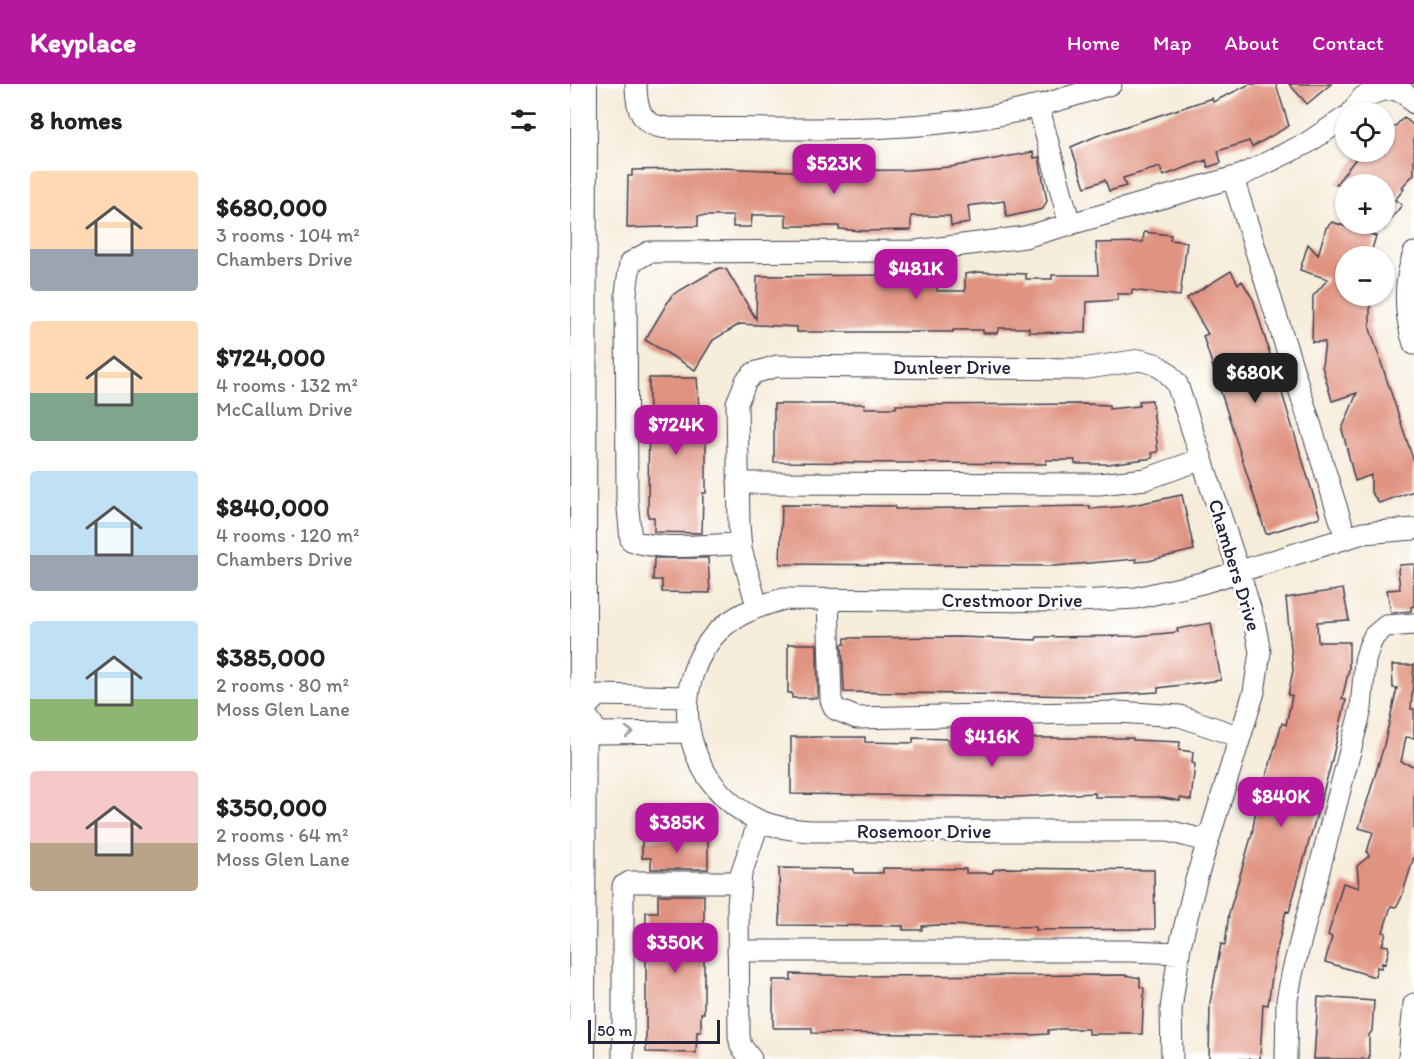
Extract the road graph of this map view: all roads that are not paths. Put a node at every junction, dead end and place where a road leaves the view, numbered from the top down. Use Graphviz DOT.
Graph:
graph roads {
  1 [pos="584,84"];
  2 [pos="636,84"];
  3 [pos="1112,84"];
  4 [pos="1359,102"];
  5 [pos="1414,103"];
  6 [pos="1038,105"];
  7 [pos="1335,124"];
  8 [pos="1233,178"];
  9 [pos="1070,225"];
  10 [pos="1414,254"];
  11 [pos="1414,344"];
  12 [pos="1155,364"];
  13 [pos="1202,459"];
  14 [pos="738,483"];
  15 [pos="1414,529"];
  16 [pos="1346,538"];
  17 [pos="741,544"];
  18 [pos="1239,572"];
  19 [pos="828,599"];
  20 [pos="757,606"];
  21 [pos="1414,624"];
  22 [pos="687,697"];
  23 [pos="577,710"];
  24 [pos="688,732"];
  25 [pos="1240,737"];
  26 [pos="759,821"];
  27 [pos="1208,841"];
  28 [pos="740,882"];
  29 [pos="738,951"];
  30 [pos="1179,953"];
  31 [pos="1414,1004"];
  32 [pos="1412,1029"];
  33 [pos="749,1057"];
  34 [pos="582,1059"];
  35 [pos="623,1059"];
  36 [pos="1172,1059"];
  37 [pos="1286,1059"];
  38 [pos="1409,1059"];
  1 -- 23 [label="main road"];
  2 -- 6 [label="street"];
  3 -- 6 [label="street"];
  4 -- 5 [label="street"];
  6 -- 9 [label="street"];
  7 -- 8 [label="street"];
  8 -- 9 [label="street"];
  8 -- 16 [label="street"];
  9 -- 17 [label="street"];
  10 -- 11 [label="street"];
  12 -- 13 [label="street, Chambers Drive"];
  12 -- 14 [label="street, Dunleer Drive"];
  13 -- 14 [label="street"];
  13 -- 18 [label="street, Chambers Drive"];
  14 -- 17 [label="street"];
  15 -- 16 [label="street, Crestmoor Drive"];
  16 -- 18 [label="street, Crestmoor Drive"];
  17 -- 20 [label="street"];
  18 -- 19 [label="street, Crestmoor Drive"];
  18 -- 25 [label="street, Chambers Drive"];
  19 -- 20 [label="street, Crestmoor Drive"];
  19 -- 25 [label="street"];
  20 -- 22 [label="street, Crestmoor Drive"];
  21 -- 37 [label="street"];
  22 -- 23 [label="street"];
  22 -- 24 [label="street, Crestmoor Drive"];
  23 -- 24 [label="street, one-way"];
  23 -- 34 [label="main road"];
  24 -- 26 [label="street, Rosemoor Drive"];
  25 -- 27 [label="street, Chambers Drive"];
  26 -- 27 [label="street, Rosemoor Drive"];
  26 -- 28 [label="street"];
  27 -- 30 [label="street, Chambers Drive"];
  28 -- 29 [label="street"];
  28 -- 35 [label="street"];
  29 -- 30 [label="street"];
  29 -- 33 [label="street"];
  30 -- 36 [label="street, Chambers Drive"];
  31 -- 32 [label="street"];
  32 -- 38 [label="street"];
}
